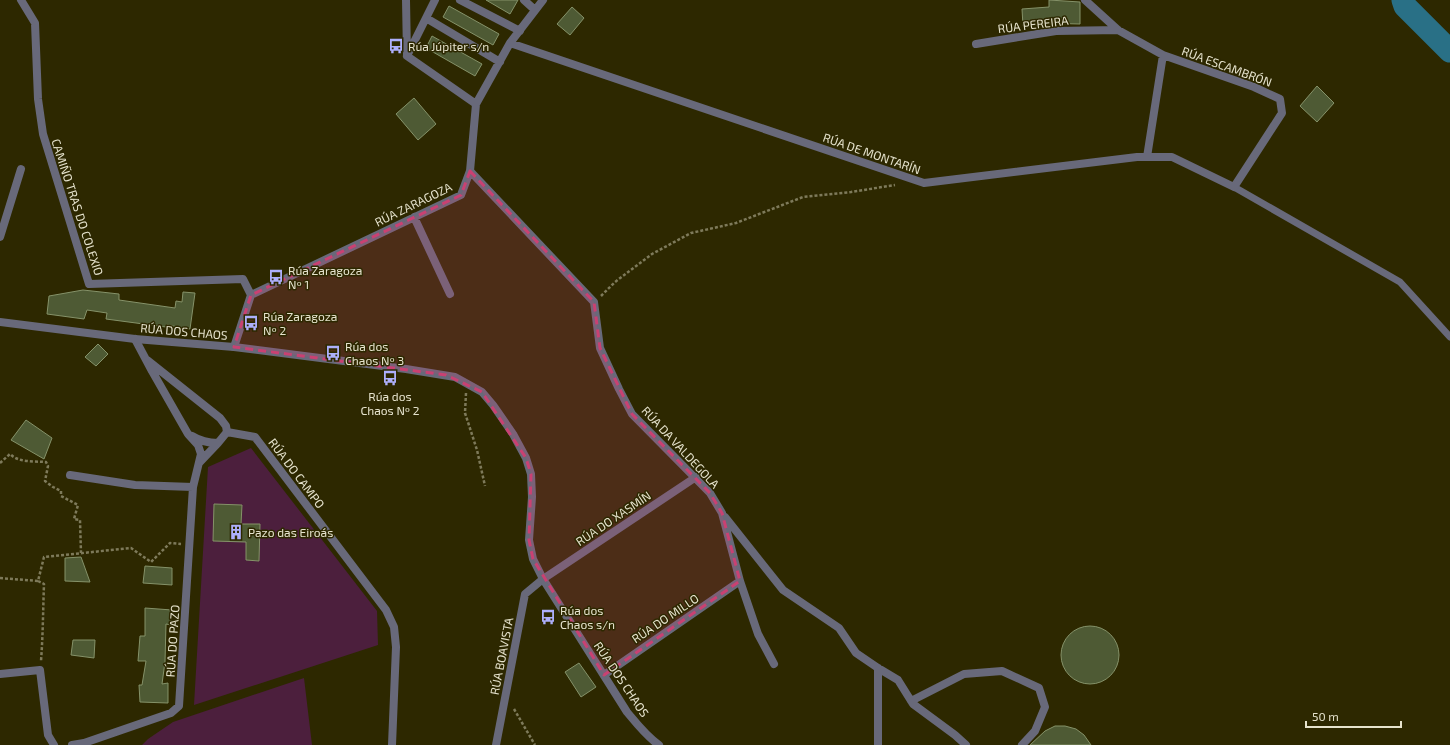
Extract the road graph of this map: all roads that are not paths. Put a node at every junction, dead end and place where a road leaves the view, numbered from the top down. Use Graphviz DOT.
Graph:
graph roads {
  1 [pos="21,0"];
  2 [pos="406,0"];
  3 [pos="435,0"];
  4 [pos="460,0"];
  5 [pos="524,0"];
  6 [pos="543,0"];
  7 [pos="1085,0"];
  8 [pos="535,10"];
  9 [pos="426,18"];
  10 [pos="1118,30"];
  11 [pos="520,31"];
  12 [pos="510,43"];
  13 [pos="976,44"];
  14 [pos="1163,55"];
  15 [pos="407,56"];
  16 [pos="500,62"];
  17 [pos="476,104"];
  18 [pos="1147,157"];
  19 [pos="21,169"];
  20 [pos="470,172"];
  21 [pos="1234,187"];
  22 [pos="414,217"];
  23 [pos="0,237"];
  24 [pos="450,294"];
  25 [pos="251,295"];
  26 [pos="0,322"];
  27 [pos="1450,337"];
  28 [pos="135,339"];
  29 [pos="234,347"];
  30 [pos="145,358"];
  31 [pos="227,432"];
  32 [pos="188,434"];
  33 [pos="218,443"];
  34 [pos="198,464"];
  35 [pos="70,475"];
  36 [pos="696,477"];
  37 [pos="193,488"];
  38 [pos="722,513"];
  39 [pos="543,579"];
  40 [pos="740,581"];
  41 [pos="774,664"];
  42 [pos="878,668"];
  43 [pos="0,674"];
  44 [pos="604,675"];
  45 [pos="911,701"];
  46 [pos="54,745"];
  47 [pos="72,745"];
  48 [pos="392,745"];
  49 [pos="496,745"];
  50 [pos="659,745"];
  51 [pos="878,745"];
  52 [pos="966,745"];
  53 [pos="1022,745"];
  1 -- 25 [label="street, CAMIÑO TRAS DO COLEXIO"];
  2 -- 15 [label="street"];
  3 -- 9 [label="street"];
  4 -- 11 [label="street"];
  5 -- 8 [label="street"];
  6 -- 8 [label="street, RÚA ZARAGOZA"];
  7 -- 10 [label="street, RÚA ESCAMBRÓN"];
  8 -- 11 [label="street, RÚA ZARAGOZA"];
  9 -- 15 [label="street"];
  9 -- 16 [label="street"];
  10 -- 13 [label="street, RÚA PEREIRA"];
  10 -- 14 [label="street, RÚA ESCAMBRÓN"];
  11 -- 12 [label="street, RÚA ZARAGOZA"];
  12 -- 16 [label="street, RÚA ZARAGOZA"];
  12 -- 18 [label="street, RÚA DE MONTARÍN"];
  14 -- 18 [label="street"];
  14 -- 21 [label="street, RÚA ESCAMBRÓN"];
  15 -- 17 [label="street"];
  16 -- 17 [label="street, RÚA ZARAGOZA"];
  17 -- 20 [label="street, RÚA ZARAGOZA"];
  18 -- 21 [label="street, RÚA DE MONTARÍN"];
  19 -- 23 [label="street"];
  20 -- 22 [label="street, RÚA ZARAGOZA"];
  20 -- 36 [label="street, RÚA DA VALDEGOLA"];
  21 -- 27 [label="lane"];
  22 -- 24 [label="street"];
  22 -- 25 [label="street, RÚA ZARAGOZA"];
  25 -- 29 [label="street"];
  26 -- 28 [label="street, RÚA DOS CHAOS"];
  28 -- 29 [label="street, RÚA DOS CHAOS"];
  28 -- 30 [label="street, RÚA DO PAZO"];
  29 -- 39 [label="street, RÚA DOS CHAOS"];
  30 -- 31 [label="street, RÚA DO PAZO"];
  30 -- 32 [label="street, RÚA DO PAZO"];
  31 -- 33 [label="street"];
  31 -- 48 [label="street, RÚA DO CAMPO"];
  32 -- 33 [label="street"];
  32 -- 34 [label="street, RÚA DO PAZO"];
  33 -- 34 [label="street"];
  34 -- 37 [label="street, RÚA DO PAZO"];
  35 -- 37 [label="street"];
  36 -- 38 [label="street, RÚA DA VALDEGOLA"];
  36 -- 39 [label="street, RÚA DO XASMÍN"];
  37 -- 47 [label="street, RÚA DO PAZO"];
  38 -- 40 [label="street, RÚA DA VALDEGOLA"];
  38 -- 42 [label="street"];
  39 -- 44 [label="street, RÚA DOS CHAOS"];
  39 -- 49 [label="street, RÚA BOAVISTA"];
  40 -- 41 [label="street, RÚA DA VALDEGOLA"];
  40 -- 44 [label="street, RÚA DO MILLO"];
  42 -- 45 [label="street"];
  42 -- 51 [label="street"];
  43 -- 46 [label="street"];
  44 -- 50 [label="street, RÚA DOS CHAOS"];
  45 -- 52 [label="street"];
  45 -- 53 [label="street"];
}
